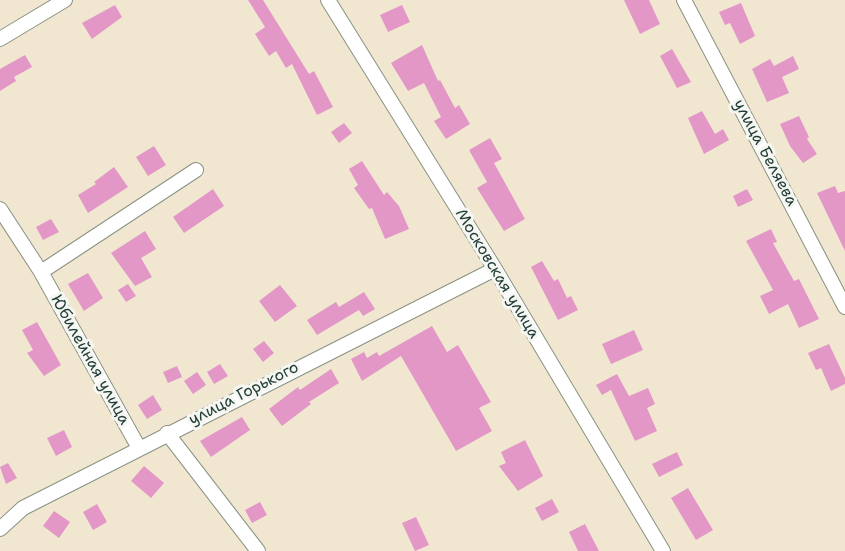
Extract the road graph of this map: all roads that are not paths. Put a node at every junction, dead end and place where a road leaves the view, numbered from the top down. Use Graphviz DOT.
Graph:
graph roads {
  1 [pos="65,0"];
  2 [pos="328,0"];
  3 [pos="684,0"];
  4 [pos="0,39"];
  5 [pos="196,170"];
  6 [pos="0,208"];
  7 [pos="495,269"];
  8 [pos="41,272"];
  9 [pos="845,307"];
  10 [pos="167,433"];
  11 [pos="139,448"];
  12 [pos="0,529"];
  13 [pos="258,551"];
  14 [pos="663,551"];
  1 -- 4 [label="street"];
  2 -- 7 [label="street, Московская улица"];
  3 -- 9 [label="street, улица Беляева"];
  5 -- 8 [label="street"];
  6 -- 8 [label="street, Юбилейная улица"];
  7 -- 10 [label="street, улица Горького"];
  7 -- 14 [label="street, Московская улица"];
  8 -- 11 [label="street, Юбилейная улица"];
  10 -- 11 [label="street, улица Горького"];
  10 -- 13 [label="street"];
  11 -- 12 [label="street, улица Горького"];
}
